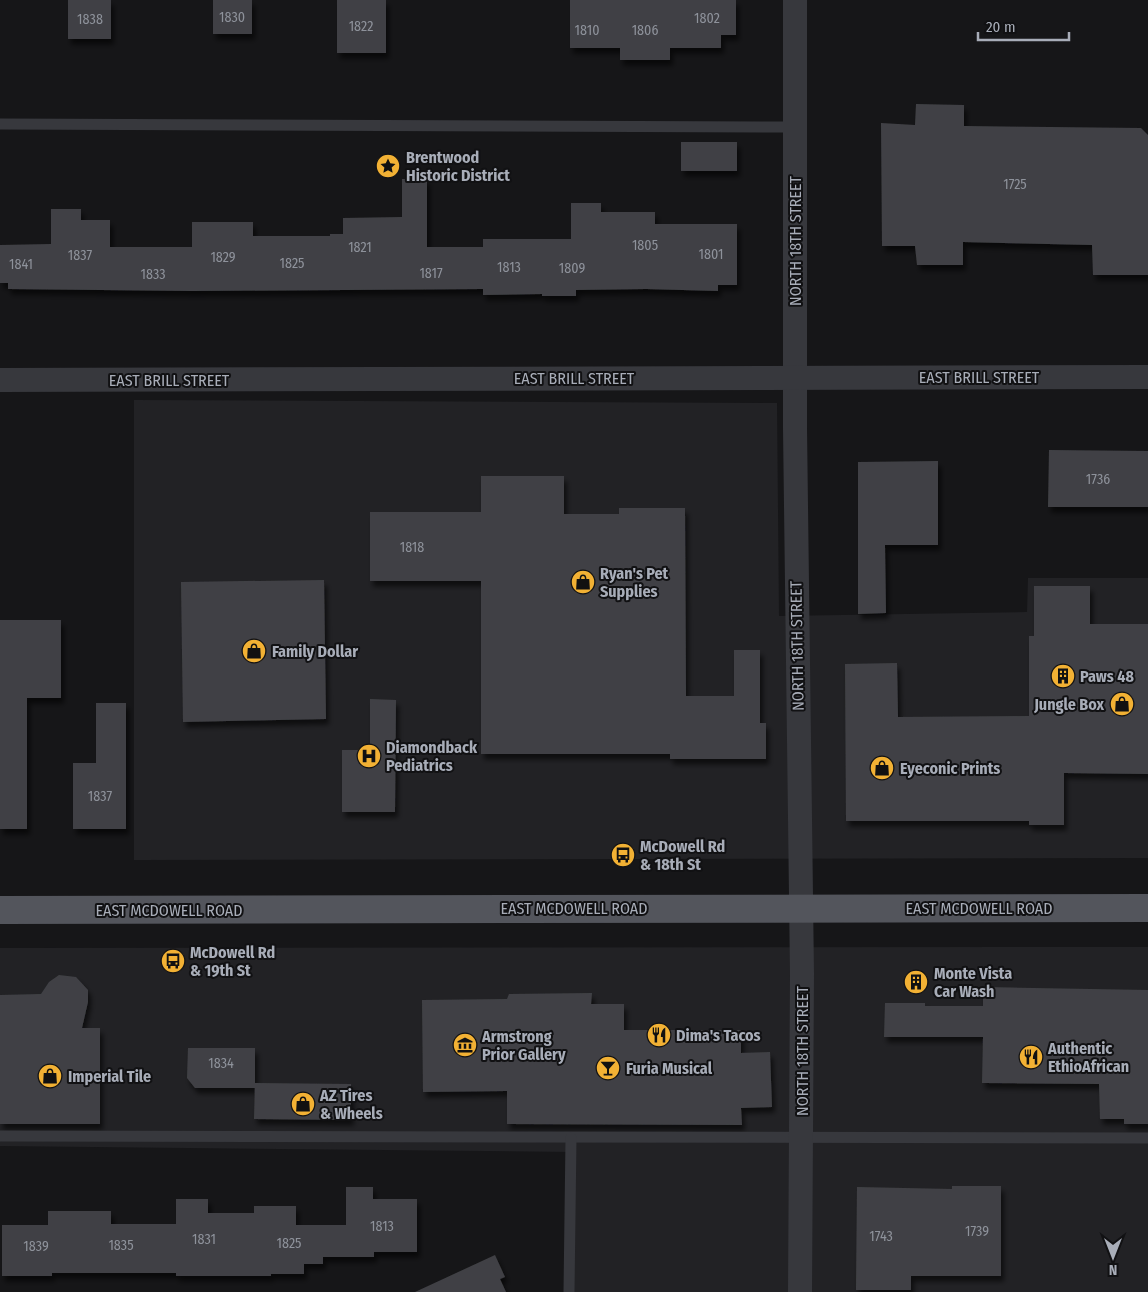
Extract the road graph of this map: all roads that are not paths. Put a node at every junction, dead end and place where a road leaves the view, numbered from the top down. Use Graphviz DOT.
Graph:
graph roads {
  1 [pos="795,0"];
  2 [pos="0,124"];
  3 [pos="795,127"];
  4 [pos="795,377"];
  5 [pos="1148,377"];
  6 [pos="0,380"];
  7 [pos="800,908"];
  8 [pos="1148,908"];
  9 [pos="0,910"];
  10 [pos="0,1136"];
  11 [pos="801,1136"];
  12 [pos="571,1138"];
  13 [pos="1148,1138"];
  14 [pos="569,1292"];
  15 [pos="800,1292"];
  1 -- 3 [label="street, NORTH 18TH STREET"];
  2 -- 3 [label="lane"];
  3 -- 4 [label="street, NORTH 18TH STREET"];
  4 -- 5 [label="street, EAST BRILL STREET"];
  4 -- 6 [label="street, EAST BRILL STREET"];
  4 -- 7 [label="street, NORTH 18TH STREET"];
  7 -- 8 [label="main road, EAST MCDOWELL ROAD"];
  7 -- 9 [label="main road, EAST MCDOWELL ROAD"];
  7 -- 11 [label="street, NORTH 18TH STREET"];
  10 -- 12 [label="lane"];
  11 -- 12 [label="lane"];
  11 -- 13 [label="lane"];
  11 -- 15 [label="street, NORTH 18TH STREET"];
  12 -- 14 [label="lane"];
}
